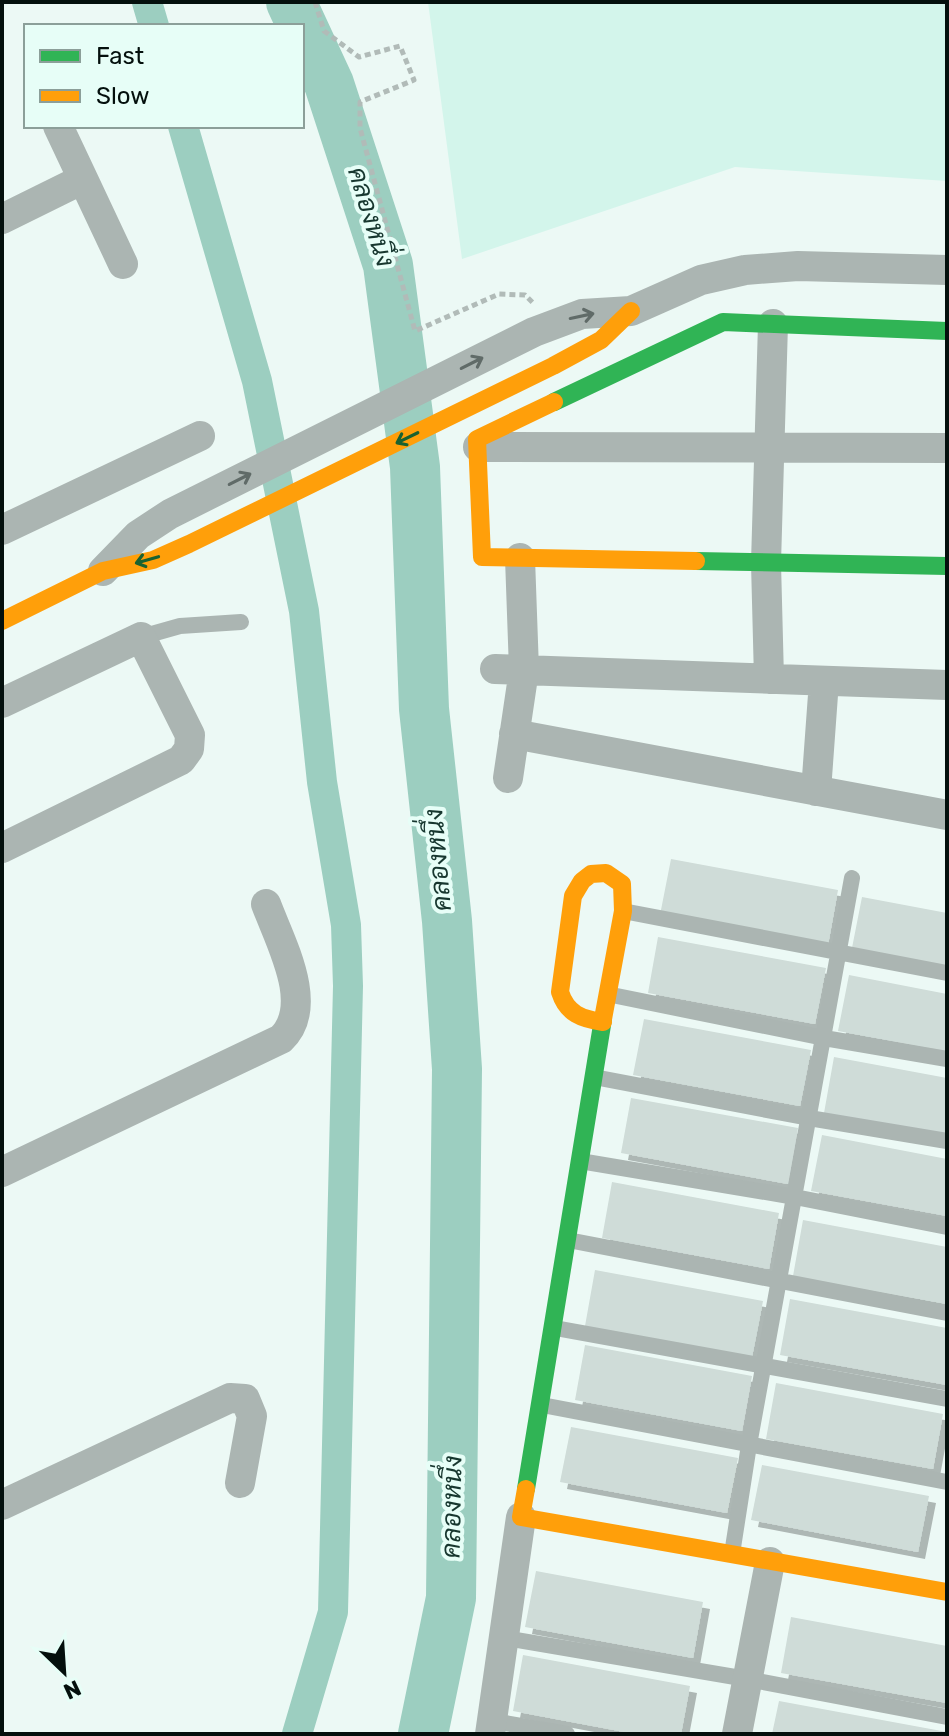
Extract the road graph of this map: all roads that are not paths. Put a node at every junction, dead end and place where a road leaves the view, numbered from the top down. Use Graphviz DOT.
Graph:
graph roads {
  1 [pos="59,128"];
  2 [pos="83,179"];
  3 [pos="2,219"];
  4 [pos="123,264"];
  5 [pos="947,270"];
  6 [pos="631,311"];
  7 [pos="773,324"];
  8 [pos="947,331"];
  9 [pos="200,436"];
  10 [pos="770,446"];
  11 [pos="478,447"];
  12 [pos="947,448"];
  13 [pos="2,530"];
  14 [pos="520,558"];
  15 [pos="766,563"];
  16 [pos="947,566"];
  17 [pos="103,571"];
  18 [pos="2,621"];
  19 [pos="241,622"];
  20 [pos="141,637"];
  21 [pos="509,669"];
  22 [pos="769,679"];
  23 [pos="824,681"];
  24 [pos="947,685"];
  25 [pos="2,703"];
  26 [pos="514,734"];
  27 [pos="508,778"];
  28 [pos="816,791"];
  29 [pos="866,800"];
  30 [pos="947,801"];
  31 [pos="947,815"];
  32 [pos="2,848"];
  33 [pos="852,878"];
  34 [pos="266,904"];
  35 [pos="623,911"];
  36 [pos="840,954"];
  37 [pos="947,973"];
  38 [pos="607,994"];
  39 [pos="603,1022"];
  40 [pos="824,1038"];
  41 [pos="947,1059"];
  42 [pos="594,1077"];
  43 [pos="809,1118"];
  44 [pos="947,1141"];
  45 [pos="580,1161"];
  46 [pos="2,1172"];
  47 [pos="795,1197"];
  48 [pos="947,1227"];
  49 [pos="567,1240"];
  50 [pos="779,1282"];
  51 [pos="947,1313"];
  52 [pos="553,1327"];
  53 [pos="764,1364"];
  54 [pos="947,1399"];
  55 [pos="542,1405"];
  56 [pos="749,1445"];
  57 [pos="947,1482"];
  58 [pos="240,1483"];
  59 [pos="2,1505"];
  60 [pos="521,1517"];
  61 [pos="732,1554"];
  62 [pos="770,1562"];
  63 [pos="947,1592"];
  64 [pos="505,1638"];
  65 [pos="747,1679"];
  66 [pos="947,1717"];
  67 [pos="491,1728"];
  68 [pos="567,1734"];
  69 [pos="737,1734"];
  1 -- 2 [label="street"];
  2 -- 3 [label="street"];
  2 -- 4 [label="street"];
  5 -- 6 [label="street"];
  6 -- 17 [label="street, one-way"];
  17 -- 6 [label="street, one-way"];
  7 -- 8 [label="street"];
  7 -- 10 [label="street"];
  7 -- 11 [label="street"];
  9 -- 13 [label="street"];
  10 -- 11 [label="street"];
  10 -- 12 [label="street"];
  10 -- 15 [label="street"];
  11 -- 14 [label="street"];
  14 -- 15 [label="street"];
  14 -- 21 [label="street"];
  15 -- 16 [label="street"];
  15 -- 22 [label="street"];
  17 -- 18 [label="street"];
  19 -- 20 [label="lane"];
  20 -- 25 [label="street"];
  20 -- 32 [label="street"];
  21 -- 22 [label="street"];
  21 -- 26 [label="street"];
  22 -- 23 [label="street"];
  23 -- 24 [label="street"];
  23 -- 28 [label="street"];
  26 -- 27 [label="street"];
  26 -- 28 [label="street"];
  28 -- 29 [label="street"];
  29 -- 30 [label="street"];
  29 -- 31 [label="street"];
  33 -- 36 [label="lane"];
  34 -- 46 [label="street"];
  35 -- 36 [label="lane"];
  35 -- 38 [label="street"];
  35 -- 39 [label="street"];
  36 -- 37 [label="lane"];
  36 -- 40 [label="lane"];
  38 -- 39 [label="street"];
  38 -- 40 [label="lane"];
  39 -- 42 [label="street"];
  40 -- 41 [label="lane"];
  40 -- 43 [label="lane"];
  42 -- 43 [label="lane"];
  42 -- 45 [label="street"];
  43 -- 44 [label="lane"];
  43 -- 47 [label="lane"];
  45 -- 47 [label="lane"];
  45 -- 49 [label="street"];
  47 -- 48 [label="lane"];
  47 -- 50 [label="lane"];
  49 -- 50 [label="lane"];
  49 -- 52 [label="street"];
  50 -- 51 [label="lane"];
  50 -- 53 [label="lane"];
  52 -- 53 [label="lane"];
  52 -- 55 [label="street"];
  53 -- 54 [label="lane"];
  53 -- 56 [label="lane"];
  55 -- 56 [label="lane"];
  55 -- 60 [label="street"];
  56 -- 57 [label="lane"];
  56 -- 61 [label="lane"];
  58 -- 59 [label="street"];
  60 -- 61 [label="street"];
  60 -- 64 [label="street"];
  61 -- 62 [label="street"];
  62 -- 63 [label="street"];
  62 -- 65 [label="street"];
  64 -- 65 [label="lane"];
  64 -- 67 [label="street"];
  65 -- 66 [label="lane"];
  65 -- 69 [label="street"];
  67 -- 68 [label="lane"];
}
